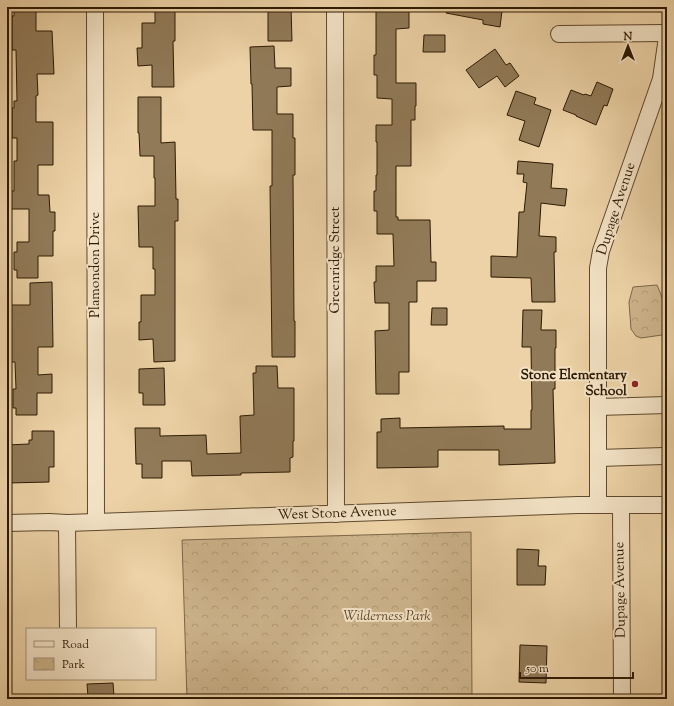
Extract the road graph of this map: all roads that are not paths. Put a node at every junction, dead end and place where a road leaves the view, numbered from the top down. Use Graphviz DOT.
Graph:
graph roads {
  1 [pos="95,7"];
  2 [pos="335,7"];
  3 [pos="667,33"];
  4 [pos="559,34"];
  5 [pos="667,37"];
  6 [pos="667,405"];
  7 [pos="598,408"];
  8 [pos="664,456"];
  9 [pos="598,458"];
  10 [pos="598,505"];
  11 [pos="621,505"];
  12 [pos="667,505"];
  13 [pos="336,514"];
  14 [pos="96,522"];
  15 [pos="7,523"];
  16 [pos="67,523"];
  17 [pos="68,628"];
  18 [pos="622,699"];
  1 -- 14 [label="street, Plamondon Drive"];
  2 -- 13 [label="street, Greenridge Street"];
  3 -- 4 [label="street"];
  5 -- 7 [label="street, Dupage Avenue"];
  6 -- 7 [label="street"];
  7 -- 9 [label="street, Dupage Avenue"];
  8 -- 9 [label="street"];
  9 -- 10 [label="street, Dupage Avenue"];
  10 -- 11 [label="street, West Stone Avenue"];
  10 -- 13 [label="street, West Stone Avenue"];
  11 -- 12 [label="street, West Stone Avenue"];
  11 -- 18 [label="street, Dupage Avenue"];
  13 -- 14 [label="street, West Stone Avenue"];
  14 -- 16 [label="street, West Stone Avenue"];
  15 -- 16 [label="street, West Stone Avenue"];
  16 -- 17 [label="street"];
}
